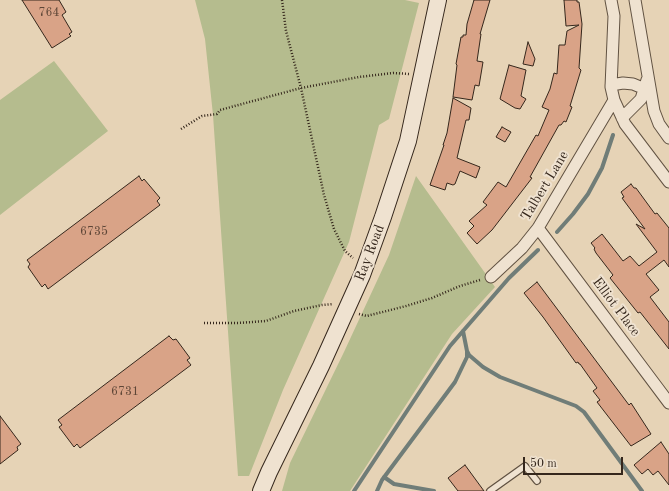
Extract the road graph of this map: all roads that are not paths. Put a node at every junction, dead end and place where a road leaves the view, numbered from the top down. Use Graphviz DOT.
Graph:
graph roads {
  1 [pos="438,0"];
  2 [pos="611,0"];
  3 [pos="635,0"];
  4 [pos="648,73"];
  5 [pos="611,86"];
  6 [pos="645,89"];
  7 [pos="614,100"];
  8 [pos="652,100"];
  9 [pos="622,118"];
  10 [pos="669,138"];
  11 [pos="669,182"];
  12 [pos="538,228"];
  13 [pos="491,277"];
  14 [pos="669,403"];
  15 [pos="537,481"];
  16 [pos="262,491"];
  17 [pos="490,491"];
  1 -- 16 [label="street, Ray Road"];
  2 -- 5 [label="street"];
  3 -- 4 [label="street"];
  4 -- 6 [label="street"];
  4 -- 8 [label="street"];
  5 -- 6 [label="street"];
  5 -- 7 [label="street"];
  6 -- 8 [label="street"];
  6 -- 9 [label="street"];
  7 -- 9 [label="street"];
  7 -- 12 [label="street, Talbert Lane"];
  8 -- 10 [label="street"];
  9 -- 11 [label="street"];
  12 -- 13 [label="street, Talbert Lane"];
  12 -- 14 [label="street, Elliot Place"];
  15 -- 17 [label="lane"];
}
